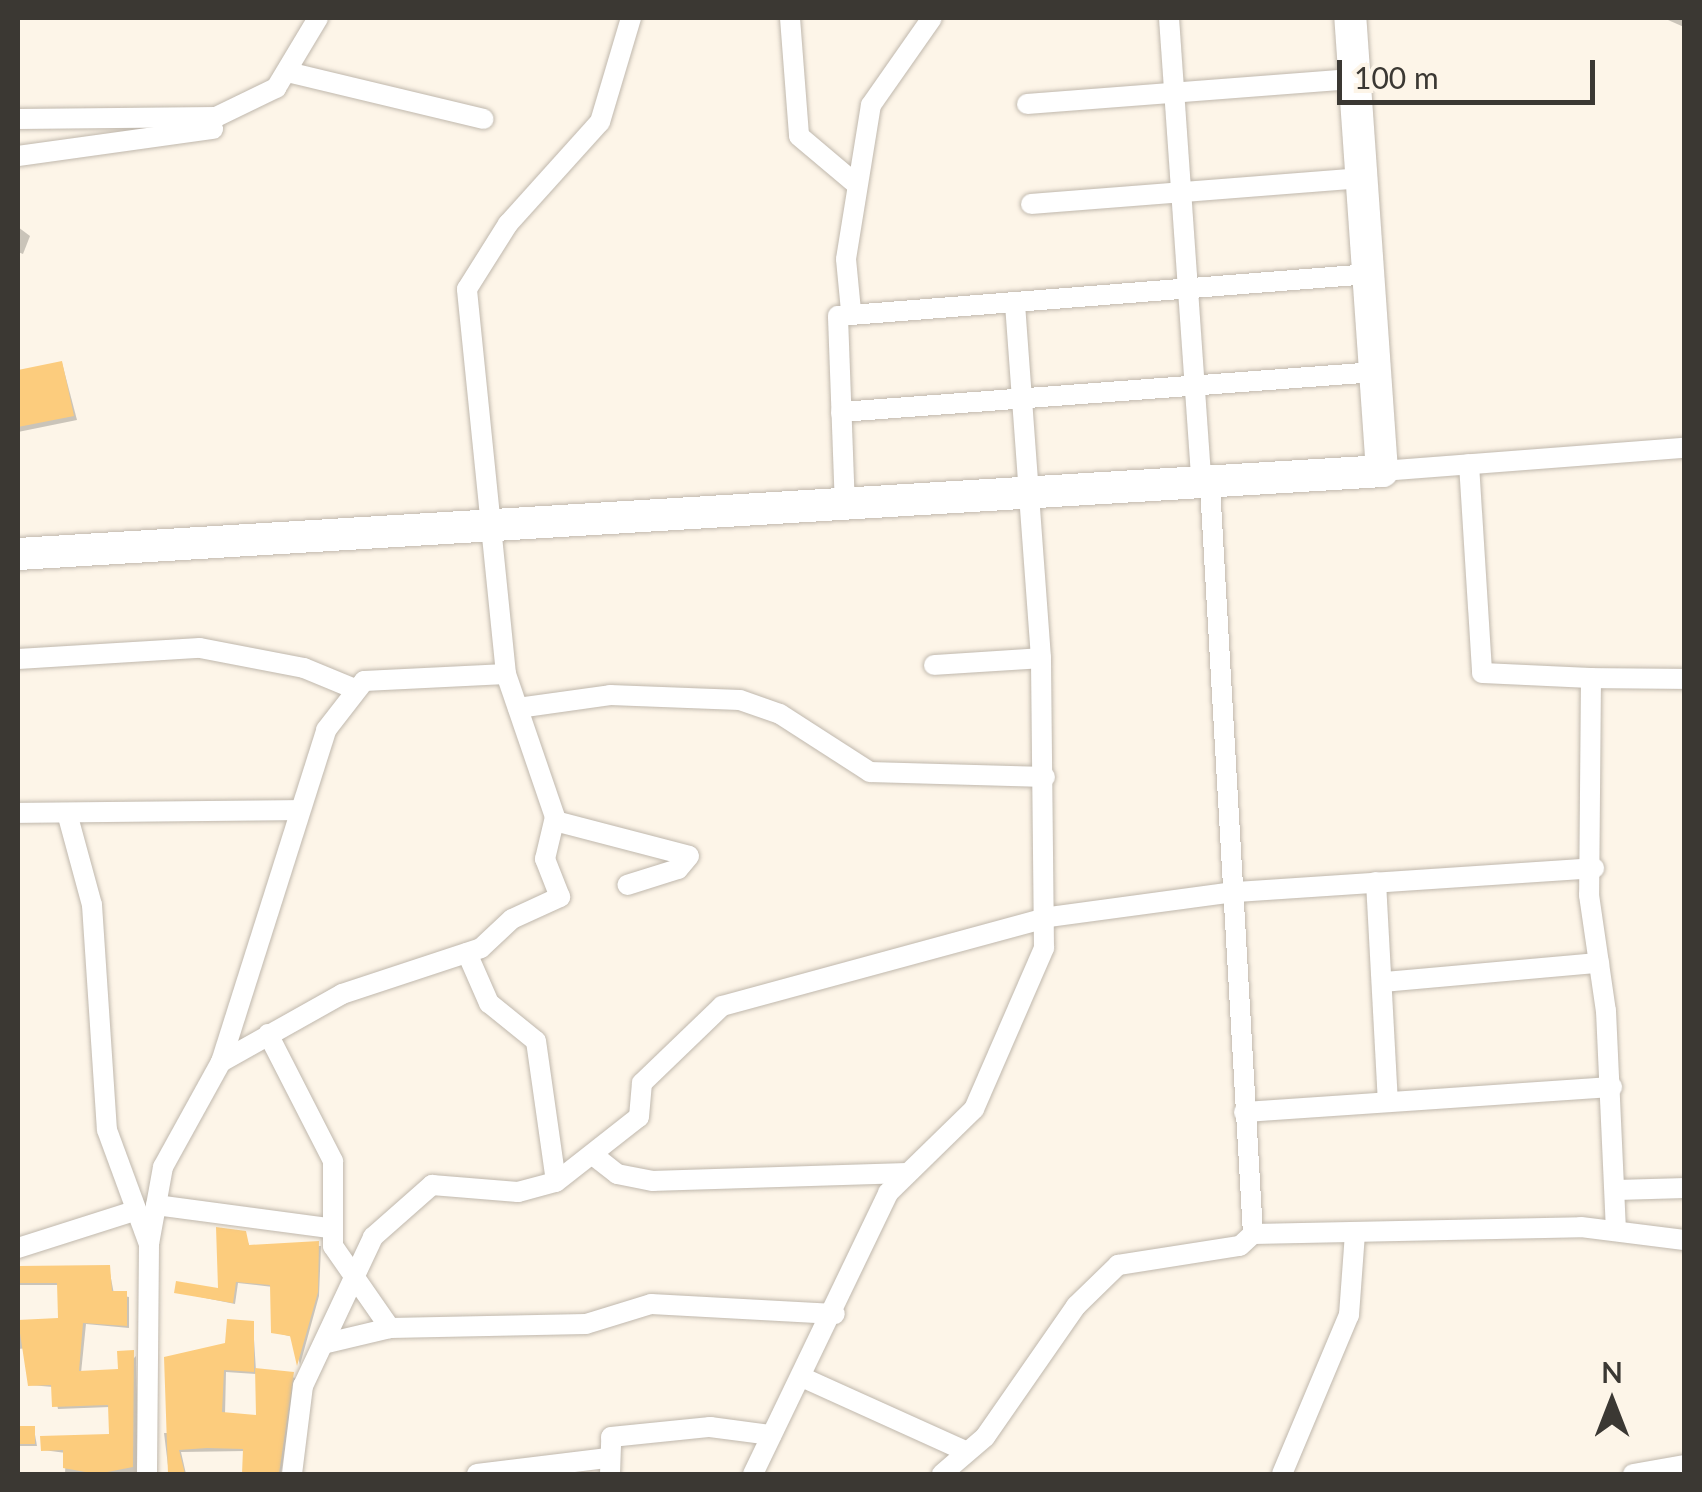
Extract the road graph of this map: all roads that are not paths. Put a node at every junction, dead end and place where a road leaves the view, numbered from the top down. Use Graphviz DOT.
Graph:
graph roads {
  1 [pos="318,18"];
  2 [pos="632,18"];
  3 [pos="790,18"];
  4 [pos="932,18"];
  5 [pos="1169,18"];
  6 [pos="1350,18"];
  7 [pos="1356,79"];
  8 [pos="284,81"];
  9 [pos="1175,92"];
  10 [pos="1027,104"];
  11 [pos="18,119"];
  12 [pos="484,119"];
  13 [pos="18,156"];
  14 [pos="1362,178"];
  15 [pos="856,184"];
  16 [pos="1182,192"];
  17 [pos="1031,204"];
  18 [pos="1369,274"];
  19 [pos="1188,288"];
  20 [pos="1015,302"];
  21 [pos="852,311"];
  22 [pos="1376,372"];
  23 [pos="1194,387"];
  24 [pos="1020,402"];
  25 [pos="841,412"];
  26 [pos="1684,448"];
  27 [pos="1469,464"];
  28 [pos="1382,471"];
  29 [pos="1206,486"];
  30 [pos="1028,498"];
  31 [pos="845,508"];
  32 [pos="494,525"];
  33 [pos="18,554"];
  34 [pos="1041,658"];
  35 [pos="18,659"];
  36 [pos="934,665"];
  37 [pos="506,674"];
  38 [pos="1591,678"];
  39 [pos="1684,679"];
  40 [pos="354,689"];
  41 [pos="518,708"];
  42 [pos="1045,776"];
  43 [pos="297,810"];
  44 [pos="18,813"];
  45 [pos="67,813"];
  46 [pos="555,821"];
  47 [pos="1594,868"];
  48 [pos="1376,882"];
  49 [pos="627,884"];
  50 [pos="1236,892"];
  51 [pos="1049,917"];
  52 [pos="467,953"];
  53 [pos="1599,962"];
  54 [pos="1384,982"];
  55 [pos="268,1034"];
  56 [pos="221,1062"];
  57 [pos="1612,1086"];
  58 [pos="1388,1102"];
  59 [pos="1244,1112"];
  60 [pos="593,1155"];
  61 [pos="905,1174"];
  62 [pos="556,1182"];
  63 [pos="1684,1188"];
  64 [pos="1618,1190"];
  65 [pos="156,1206"];
  66 [pos="134,1211"];
  67 [pos="329,1228"];
  68 [pos="1616,1229"];
  69 [pos="1356,1233"];
  70 [pos="1253,1234"];
  71 [pos="1684,1240"];
  72 [pos="150,1244"];
  73 [pos="18,1248"];
  74 [pos="350,1276"];
  75 [pos="835,1314"];
  76 [pos="390,1328"];
  77 [pos="327,1343"];
  78 [pos="806,1379"];
  79 [pos="771,1436"];
  80 [pos="963,1450"];
  81 [pos="1684,1465"];
  82 [pos="609,1466"];
  83 [pos="147,1474"];
  84 [pos="292,1474"];
  85 [pos="477,1474"];
  86 [pos="753,1474"];
  87 [pos="942,1474"];
  88 [pos="1282,1474"];
  89 [pos="1633,1474"];
  1 -- 8 [label="street"];
  2 -- 32 [label="street"];
  3 -- 15 [label="street"];
  4 -- 15 [label="street"];
  5 -- 9 [label="street"];
  6 -- 7 [label="main road"];
  7 -- 9 [label="street"];
  7 -- 14 [label="main road"];
  8 -- 11 [label="street"];
  8 -- 12 [label="street"];
  8 -- 13 [label="street"];
  9 -- 10 [label="street"];
  9 -- 16 [label="street"];
  14 -- 16 [label="street"];
  14 -- 18 [label="main road"];
  15 -- 21 [label="street"];
  16 -- 17 [label="street"];
  16 -- 19 [label="street"];
  18 -- 19 [label="street"];
  18 -- 22 [label="main road"];
  19 -- 20 [label="street"];
  19 -- 23 [label="street"];
  20 -- 21 [label="street"];
  20 -- 24 [label="street"];
  21 -- 25 [label="street"];
  22 -- 23 [label="street"];
  22 -- 28 [label="main road"];
  23 -- 24 [label="street"];
  23 -- 29 [label="street"];
  24 -- 25 [label="street"];
  24 -- 30 [label="street"];
  25 -- 31 [label="street"];
  26 -- 27 [label="street"];
  27 -- 28 [label="street"];
  27 -- 38 [label="street"];
  28 -- 29 [label="main road"];
  29 -- 30 [label="main road"];
  29 -- 50 [label="street"];
  30 -- 31 [label="main road"];
  30 -- 34 [label="street"];
  31 -- 32 [label="main road"];
  32 -- 33 [label="main road"];
  32 -- 37 [label="street"];
  34 -- 36 [label="street"];
  34 -- 42 [label="street"];
  35 -- 40 [label="street"];
  37 -- 40 [label="street"];
  37 -- 41 [label="street"];
  38 -- 39 [label="street"];
  38 -- 47 [label="street"];
  40 -- 43 [label="street"];
  41 -- 42 [label="street"];
  41 -- 46 [label="street"];
  42 -- 51 [label="street"];
  43 -- 45 [label="street"];
  43 -- 56 [label="street"];
  44 -- 45 [label="street"];
  45 -- 66 [label="street"];
  46 -- 49 [label="street"];
  46 -- 52 [label="street"];
  47 -- 48 [label="street"];
  47 -- 53 [label="street"];
  48 -- 50 [label="street"];
  48 -- 54 [label="street"];
  50 -- 51 [label="street"];
  50 -- 59 [label="street"];
  51 -- 60 [label="street"];
  51 -- 61 [label="street"];
  52 -- 55 [label="street"];
  52 -- 62 [label="street"];
  53 -- 54 [label="street"];
  53 -- 57 [label="street"];
  54 -- 58 [label="street"];
  55 -- 56 [label="street"];
  55 -- 67 [label="street"];
  56 -- 65 [label="street"];
  57 -- 58 [label="street"];
  57 -- 64 [label="street"];
  58 -- 59 [label="street"];
  59 -- 70 [label="street"];
  60 -- 61 [label="street"];
  60 -- 62 [label="street"];
  61 -- 75 [label="street"];
  62 -- 74 [label="street"];
  63 -- 64 [label="street"];
  64 -- 68 [label="street"];
  65 -- 67 [label="street"];
  65 -- 72 [label="street"];
  66 -- 72 [label="street"];
  66 -- 73 [label="street"];
  67 -- 74 [label="street"];
  68 -- 69 [label="street"];
  68 -- 71 [label="street"];
  69 -- 70 [label="street"];
  69 -- 88 [label="street"];
  70 -- 80 [label="street"];
  72 -- 83 [label="street"];
  74 -- 76 [label="street"];
  74 -- 77 [label="street"];
  75 -- 76 [label="street"];
  75 -- 78 [label="street"];
  76 -- 77 [label="street"];
  77 -- 84 [label="street"];
  78 -- 79 [label="street"];
  78 -- 80 [label="street"];
  79 -- 82 [label="street"];
  79 -- 86 [label="street"];
  80 -- 87 [label="street"];
  81 -- 89 [label="street"];
  82 -- 85 [label="street"];
}
